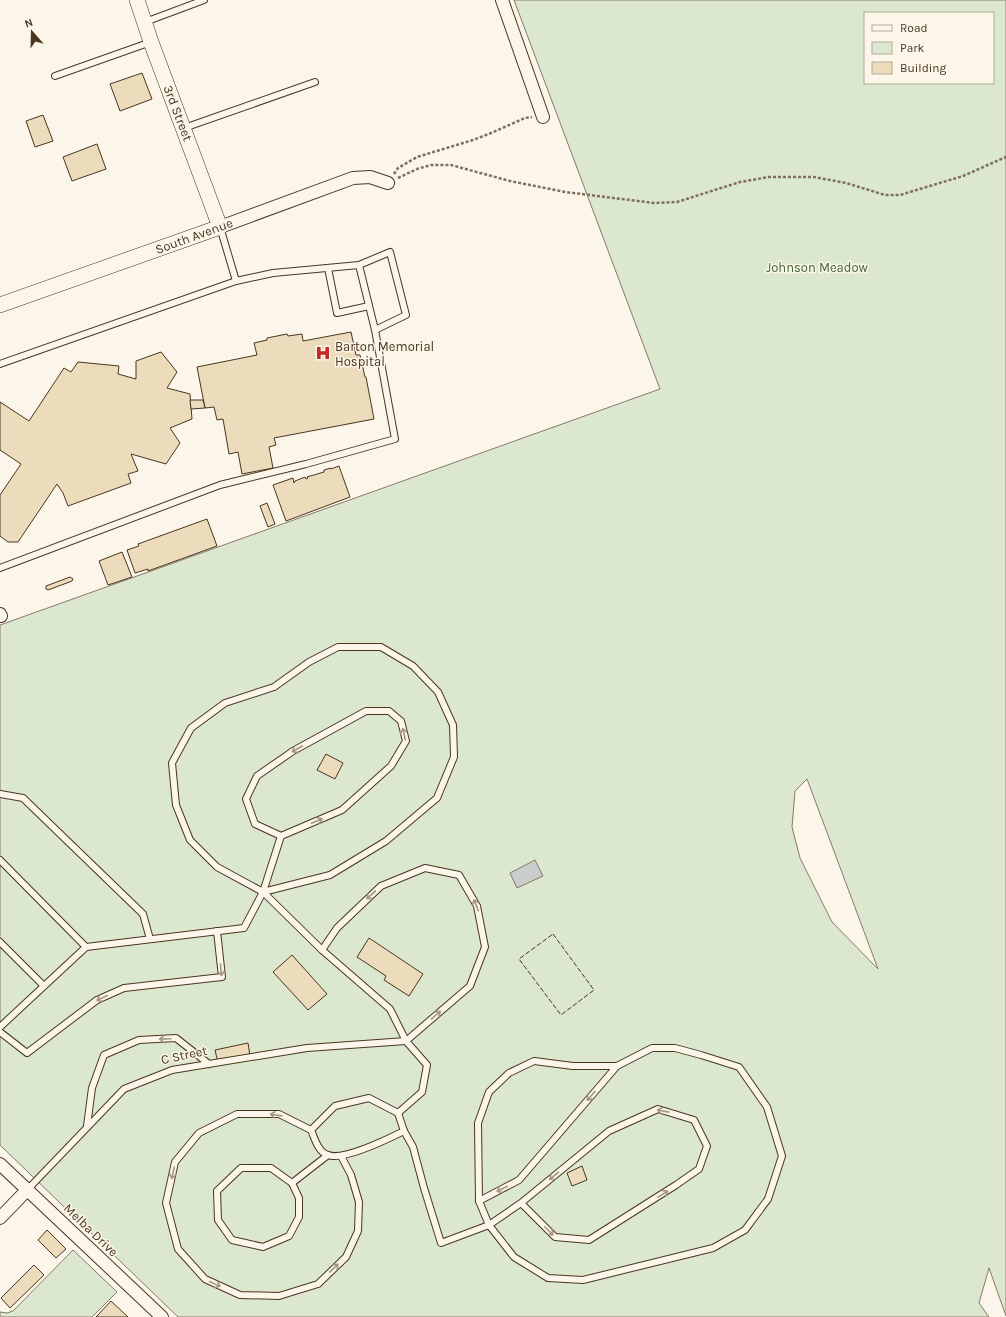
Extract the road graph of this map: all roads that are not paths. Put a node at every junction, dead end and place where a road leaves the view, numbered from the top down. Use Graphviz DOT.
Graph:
graph roads {
  1 [pos="137,0"];
  2 [pos="204,0"];
  3 [pos="502,0"];
  4 [pos="145,22"];
  5 [pos="151,42"];
  6 [pos="55,76"];
  7 [pos="315,82"];
  8 [pos="543,116"];
  9 [pos="184,128"];
  10 [pos="388,183"];
  11 [pos="220,227"];
  12 [pos="359,265"];
  13 [pos="328,268"];
  14 [pos="236,281"];
  15 [pos="0,305"];
  16 [pos="369,306"];
  17 [pos="375,330"];
  18 [pos="0,364"];
  19 [pos="0,568"];
  20 [pos="0,794"];
  21 [pos="281,836"];
  22 [pos="0,860"];
  23 [pos="263,892"];
  24 [pos="217,931"];
  25 [pos="150,939"];
  26 [pos="0,942"];
  27 [pos="86,947"];
  28 [pos="322,950"];
  29 [pos="44,986"];
  30 [pos="1,1025"];
  31 [pos="0,1032"];
  32 [pos="406,1041"];
  33 [pos="209,1064"];
  34 [pos="616,1066"];
  35 [pos="398,1112"];
  36 [pos="87,1126"];
  37 [pos="311,1130"];
  38 [pos="404,1130"];
  39 [pos="328,1155"];
  40 [pos="341,1156"];
  41 [pos="0,1164"];
  42 [pos="292,1182"];
  43 [pos="28,1189"];
  44 [pos="479,1200"];
  45 [pos="522,1203"];
  46 [pos="0,1218"];
  47 [pos="489,1225"];
  48 [pos="162,1317"];
  1 -- 4 [label="street, 3rd Street"];
  2 -- 4 [label="lane"];
  3 -- 8 [label="street"];
  4 -- 5 [label="street, 3rd Street"];
  5 -- 6 [label="lane"];
  5 -- 9 [label="street, 3rd Street"];
  7 -- 9 [label="lane"];
  9 -- 11 [label="street, 3rd Street"];
  10 -- 11 [label="street, South Avenue"];
  11 -- 14 [label="lane"];
  11 -- 15 [label="street, South Avenue"];
  12 -- 13 [label="lane"];
  12 -- 16 [label="lane"];
  12 -- 17 [label="lane"];
  13 -- 14 [label="lane"];
  13 -- 16 [label="lane"];
  14 -- 18 [label="lane"];
  16 -- 17 [label="lane"];
  17 -- 19 [label="lane"];
  20 -- 25 [label="lane"];
  21 -- 21 [label="lane, one-way"];
  21 -- 23 [label="lane"];
  22 -- 27 [label="lane"];
  23 -- 23 [label="lane"];
  23 -- 24 [label="lane"];
  23 -- 28 [label="lane"];
  24 -- 25 [label="lane"];
  24 -- 31 [label="lane, one-way"];
  25 -- 27 [label="lane"];
  26 -- 29 [label="lane"];
  27 -- 29 [label="lane"];
  28 -- 32 [label="lane"];
  32 -- 28 [label="lane, one-way"];
  29 -- 30 [label="lane"];
  32 -- 33 [label="lane, C Street"];
  32 -- 35 [label="lane"];
  33 -- 36 [label="lane, C Street"];
  33 -- 36 [label="lane, one-way"];
  34 -- 44 [label="lane, one-way"];
  34 -- 44 [label="lane"];
  34 -- 47 [label="lane"];
  35 -- 37 [label="lane"];
  35 -- 38 [label="lane"];
  36 -- 43 [label="lane, C Street"];
  37 -- 39 [label="lane"];
  37 -- 40 [label="lane, one-way"];
  38 -- 40 [label="lane"];
  38 -- 47 [label="lane"];
  39 -- 40 [label="lane"];
  39 -- 42 [label="lane"];
  41 -- 43 [label="street, Melba Drive"];
  42 -- 42 [label="lane"];
  43 -- 46 [label="street, C Street"];
  43 -- 48 [label="street, Melba Drive"];
  44 -- 47 [label="lane"];
  45 -- 45 [label="lane, one-way"];
  45 -- 47 [label="lane"];
}
